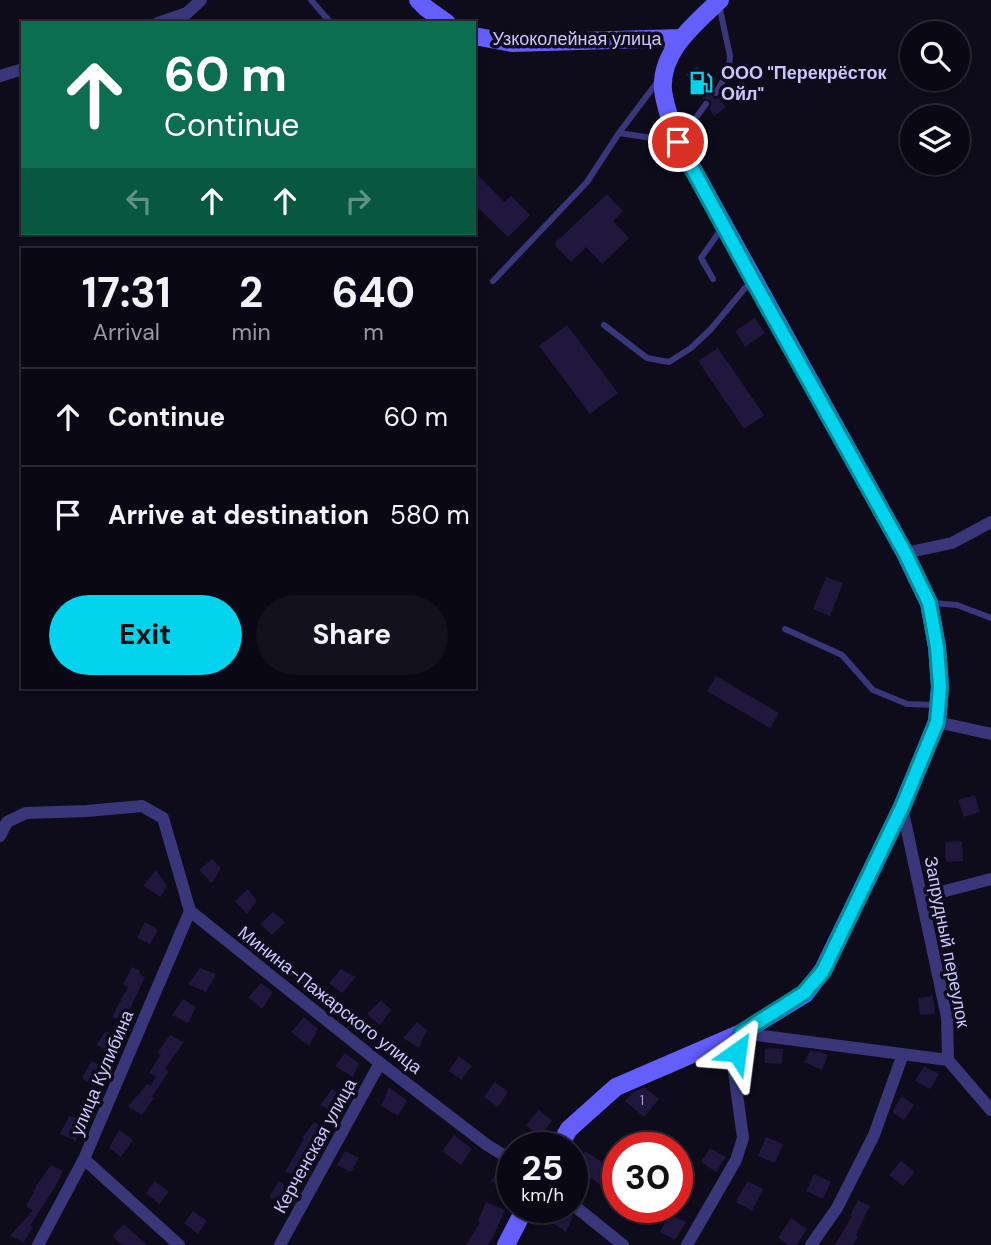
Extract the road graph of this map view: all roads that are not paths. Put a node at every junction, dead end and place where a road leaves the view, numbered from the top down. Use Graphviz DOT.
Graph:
graph roads {
  1 [pos="201,0"];
  2 [pos="311,0"];
  3 [pos="418,0"];
  4 [pos="719,1"];
  5 [pos="164,21"];
  6 [pos="329,21"];
  7 [pos="444,21"];
  8 [pos="476,37"];
  9 [pos="681,38"];
  10 [pos="21,70"];
  11 [pos="665,71"];
  12 [pos="0,76"];
  13 [pos="716,93"];
  14 [pos="705,104"];
  15 [pos="619,133"];
  16 [pos="678,142"];
  17 [pos="723,226"];
  18 [pos="713,279"];
  19 [pos="493,281"];
  20 [pos="754,282"];
  21 [pos="604,325"];
  22 [pos="991,522"];
  23 [pos="905,553"];
  24 [pos="929,603"];
  25 [pos="991,618"];
  26 [pos="785,629"];
  27 [pos="938,713"];
  28 [pos="991,734"];
  29 [pos="902,807"];
  30 [pos="3,821"];
  31 [pos="0,836"];
  32 [pos="991,879"];
  33 [pos="922,897"];
  34 [pos="190,911"];
  35 [pos="741,1033"];
  36 [pos="903,1054"];
  37 [pos="948,1060"];
  38 [pos="380,1063"];
  39 [pos="991,1110"];
  40 [pos="567,1132"];
  41 [pos="497,1151"];
  42 [pos="85,1159"];
  43 [pos="588,1217"];
  44 [pos="518,1223"];
  45 [pos="38,1245"];
  46 [pos="179,1245"];
  47 [pos="280,1245"];
  48 [pos="506,1245"];
  49 [pos="623,1245"];
  50 [pos="687,1245"];
  51 [pos="811,1245"];
  1 -- 5 [label="street"];
  2 -- 6 [label="lane"];
  3 -- 7 [label="main road"];
  4 -- 9 [label="main road"];
  4 -- 13 [label="lane"];
  8 -- 9 [label="main road, Узкоколейная улица"];
  9 -- 11 [label="main road"];
  10 -- 12 [label="street"];
  11 -- 15 [label="lane"];
  11 -- 16 [label="main road"];
  14 -- 16 [label="lane"];
  15 -- 16 [label="lane"];
  15 -- 19 [label="lane"];
  16 -- 17 [label="main road"];
  17 -- 18 [label="lane"];
  17 -- 20 [label="main road"];
  20 -- 21 [label="lane"];
  20 -- 23 [label="main road"];
  22 -- 23 [label="street"];
  23 -- 24 [label="main road"];
  24 -- 25 [label="lane"];
  24 -- 27 [label="main road"];
  26 -- 27 [label="lane"];
  27 -- 28 [label="street"];
  27 -- 29 [label="main road"];
  29 -- 33 [label="street, Запрудный переулок"];
  29 -- 35 [label="main road"];
  30 -- 31 [label="street"];
  30 -- 34 [label="street"];
  32 -- 33 [label="street"];
  33 -- 37 [label="street, Запрудный переулок"];
  34 -- 38 [label="street, Минина-Пажарского улица"];
  34 -- 42 [label="street, улица Кулибина"];
  35 -- 36 [label="street"];
  35 -- 40 [label="main road"];
  35 -- 50 [label="street"];
  36 -- 37 [label="street"];
  36 -- 51 [label="street"];
  37 -- 39 [label="street"];
  38 -- 41 [label="street, Минина-Пажарского улица"];
  38 -- 47 [label="street, Керченская улица"];
  42 -- 45 [label="street, улица Кулибина"];
  42 -- 46 [label="street"];
  43 -- 49 [label="street"];
  44 -- 48 [label="main road"];
}
